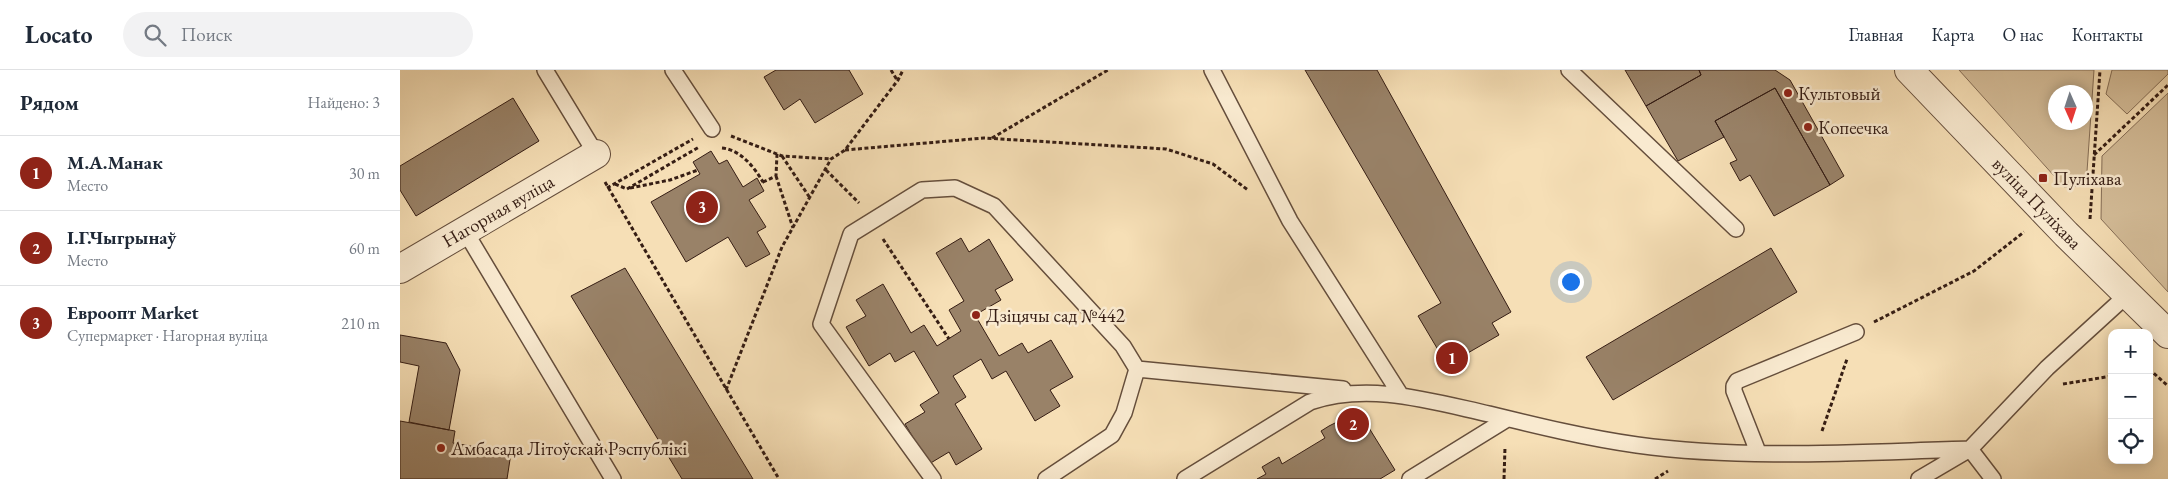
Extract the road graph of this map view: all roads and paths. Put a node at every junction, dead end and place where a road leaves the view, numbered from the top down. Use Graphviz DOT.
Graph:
graph roads {
  1 [pos="545,70"];
  2 [pos="673,70"];
  3 [pos="891,70"];
  4 [pos="903,70"];
  5 [pos="1108,70"];
  6 [pos="1212,70"];
  7 [pos="1569,70"];
  8 [pos="1909,70"];
  9 [pos="2100,70"];
  10 [pos="898,80"];
  11 [pos="2168,85"];
  12 [pos="712,129"];
  13 [pos="991,138"];
  14 [pos="702,145"];
  15 [pos="719,147"];
  16 [pos="845,150"];
  17 [pos="596,154"];
  18 [pos="777,154"];
  19 [pos="782,156"];
  20 [pos="2094,156"];
  21 [pos="831,159"];
  22 [pos="698,170"];
  23 [pos="826,170"];
  24 [pos="776,176"];
  25 [pos="614,184"];
  26 [pos="607,188"];
  27 [pos="627,188"];
  28 [pos="1251,193"];
  29 [pos="810,198"];
  30 [pos="872,221"];
  31 [pos="2090,225"];
  32 [pos="2031,227"];
  33 [pos="793,229"];
  34 [pos="1736,229"];
  35 [pos="465,231"];
  36 [pos="400,269"];
  37 [pos="2126,295"];
  38 [pos="1856,332"];
  39 [pos="2168,334"];
  40 [pos="949,338"];
  41 [pos="1137,369"];
  42 [pos="2153,373"];
  43 [pos="2108,377"];
  44 [pos="2062,384"];
  45 [pos="2168,386"];
  46 [pos="726,390"];
  47 [pos="1400,394"];
  48 [pos="1507,419"];
  49 [pos="1970,449"];
  50 [pos="1758,452"];
  51 [pos="1815,454"];
  52 [pos="613,479"];
  53 [pos="779,479"];
  54 [pos="933,479"];
  55 [pos="1046,479"];
  56 [pos="1185,479"];
  57 [pos="1410,479"];
  58 [pos="1919,479"];
  59 [pos="1993,479"];
  1 -- 17 [label="lane"];
  2 -- 12 [label="lane"];
  3 -- 10 [label="path"];
  4 -- 10 [label="path"];
  5 -- 13 [label="path"];
  6 -- 47 [label="lane"];
  7 -- 34 [label="lane"];
  8 -- 37 [label="street, вуліца Пуліхава"];
  9 -- 20 [label="path"];
  10 -- 16 [label="path"];
  11 -- 20 [label="path"];
  12 -- 18 [label="path"];
  12 -- 25 [label="path"];
  13 -- 16 [label="path"];
  13 -- 28 [label="path"];
  14 -- 27 [label="path"];
  15 -- 24 [label="path"];
  16 -- 21 [label="path"];
  17 -- 26 [label="path"];
  17 -- 35 [label="street, Нагорная вуліца"];
  18 -- 19 [label="path"];
  18 -- 24 [label="path"];
  19 -- 21 [label="path"];
  19 -- 29 [label="path"];
  20 -- 31 [label="path"];
  21 -- 23 [label="path"];
  22 -- 27 [label="path"];
  23 -- 29 [label="path"];
  23 -- 30 [label="path"];
  24 -- 33 [label="path"];
  25 -- 26 [label="path"];
  25 -- 27 [label="path"];
  26 -- 46 [label="path"];
  29 -- 33 [label="path"];
  30 -- 40 [label="path"];
  30 -- 41 [label="lane"];
  30 -- 54 [label="lane"];
  32 -- 38 [label="path"];
  33 -- 46 [label="path"];
  35 -- 36 [label="street, Нагорная вуліца"];
  35 -- 52 [label="lane"];
  37 -- 39 [label="street, вуліца Пуліхава"];
  37 -- 49 [label="lane"];
  38 -- 50 [label="lane"];
  38 -- 51 [label="path"];
  41 -- 47 [label="lane"];
  41 -- 55 [label="lane"];
  42 -- 45 [label="path"];
  43 -- 44 [label="path"];
  46 -- 53 [label="path"];
  47 -- 48 [label="lane"];
  47 -- 56 [label="lane"];
  48 -- 50 [label="lane"];
  48 -- 57 [label="lane"];
  49 -- 51 [label="lane"];
  49 -- 58 [label="lane"];
  49 -- 59 [label="lane"];
  50 -- 51 [label="lane"];
}
